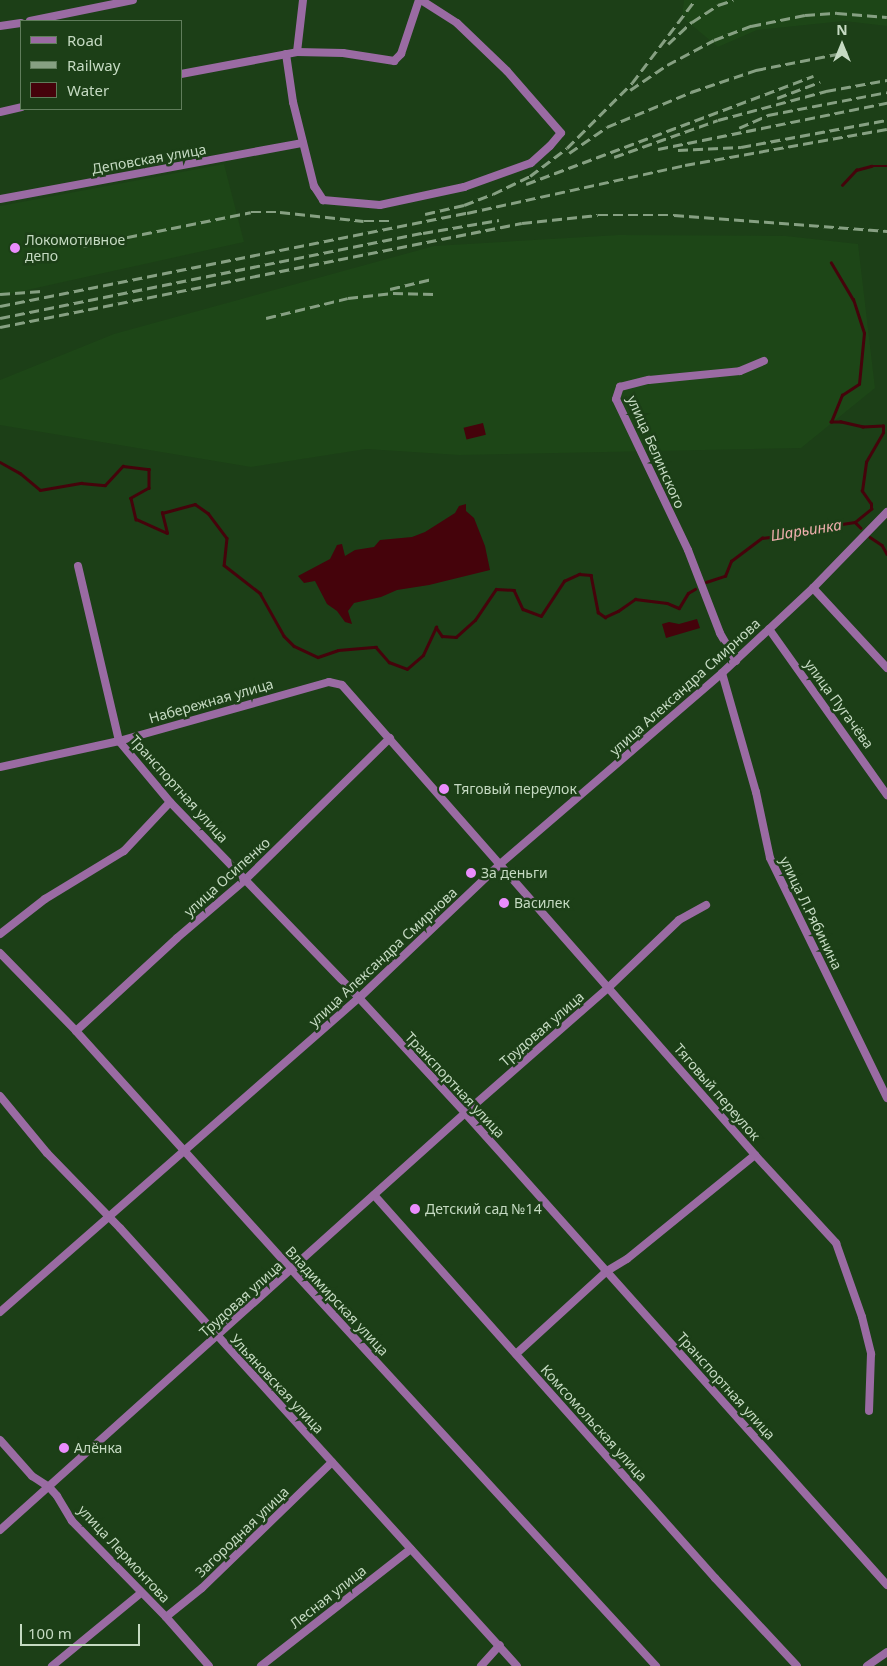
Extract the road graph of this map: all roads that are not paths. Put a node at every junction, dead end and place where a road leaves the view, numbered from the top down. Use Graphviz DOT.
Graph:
graph roads {
  1 [pos="89,0"];
  2 [pos="133,0"];
  3 [pos="303,0"];
  4 [pos="420,0"];
  5 [pos="89,10"];
  6 [pos="35,20"];
  7 [pos="20,23"];
  8 [pos="0,26"];
  9 [pos="297,52"];
  10 [pos="286,54"];
  11 [pos="182,74"];
  12 [pos="20,107"];
  13 [pos="0,112"];
  14 [pos="303,143"];
  15 [pos="0,199"];
  16 [pos="764,360"];
  17 [pos="887,512"];
  18 [pos="78,566"];
  19 [pos="813,588"];
  20 [pos="769,629"];
  21 [pos="736,661"];
  22 [pos="887,668"];
  23 [pos="722,673"];
  24 [pos="342,685"];
  25 [pos="390,738"];
  26 [pos="119,741"];
  27 [pos="0,768"];
  28 [pos="887,795"];
  29 [pos="170,802"];
  30 [pos="499,865"];
  31 [pos="245,880"];
  32 [pos="706,905"];
  33 [pos="0,934"];
  34 [pos="0,953"];
  35 [pos="610,987"];
  36 [pos="359,998"];
  37 [pos="76,1031"];
  38 [pos="0,1096"];
  39 [pos="887,1098"];
  40 [pos="465,1113"];
  41 [pos="184,1151"];
  42 [pos="755,1155"];
  43 [pos="374,1195"];
  44 [pos="109,1216"];
  45 [pos="292,1270"];
  46 [pos="607,1271"];
  47 [pos="0,1312"];
  48 [pos="218,1337"];
  49 [pos="516,1354"];
  50 [pos="869,1411"];
  51 [pos="0,1440"];
  52 [pos="332,1462"];
  53 [pos="49,1487"];
  54 [pos="0,1530"];
  55 [pos="411,1549"];
  56 [pos="887,1585"];
  57 [pos="141,1593"];
  58 [pos="166,1617"];
  59 [pos="500,1646"];
  60 [pos="887,1652"];
  61 [pos="52,1666"];
  62 [pos="209,1666"];
  63 [pos="262,1666"];
  64 [pos="481,1666"];
  65 [pos="517,1666"];
  66 [pos="656,1666"];
  67 [pos="796,1666"];
  68 [pos="867,1666"];
  1 -- 5 [label="street"];
  2 -- 5 [label="street"];
  3 -- 9 [label="street"];
  4 -- 9 [label="street"];
  4 -- 14 [label="street"];
  5 -- 6 [label="street"];
  7 -- 8 [label="street"];
  9 -- 10 [label="street"];
  10 -- 11 [label="street"];
  10 -- 14 [label="street"];
  12 -- 13 [label="street"];
  14 -- 15 [label="street, Деповская улица"];
  16 -- 21 [label="street, улица Белинского"];
  17 -- 19 [label="street, улица Александра Смирнова"];
  18 -- 26 [label="street, Транспортная улица"];
  19 -- 20 [label="street, улица Александра Смирнова"];
  19 -- 22 [label="street"];
  20 -- 21 [label="street, улица Александра Смирнова"];
  20 -- 28 [label="street, улица Пугачёва"];
  21 -- 23 [label="street, улица Александра Смирнова"];
  23 -- 30 [label="street, улица Александра Смирнова"];
  23 -- 39 [label="street, улица Л.Рябинина"];
  24 -- 25 [label="street, Тяговый переулок"];
  24 -- 26 [label="street, Набережная улица"];
  25 -- 30 [label="street, Тяговый переулок"];
  25 -- 31 [label="street, улица Осипенко"];
  26 -- 27 [label="street, Набережная улица"];
  26 -- 29 [label="street, Транспортная улица"];
  29 -- 31 [label="street, Транспортная улица"];
  29 -- 33 [label="street"];
  30 -- 35 [label="street, Тяговый переулок"];
  30 -- 36 [label="street, улица Александра Смирнова"];
  31 -- 36 [label="street, Транспортная улица"];
  31 -- 37 [label="street, улица Осипенко"];
  32 -- 35 [label="street, Трудовая улица"];
  34 -- 37 [label="street, Владимирская улица"];
  35 -- 40 [label="street, Трудовая улица"];
  35 -- 42 [label="street, Тяговый переулок"];
  36 -- 40 [label="street, Транспортная улица"];
  36 -- 41 [label="street, улица Александра Смирнова"];
  37 -- 41 [label="street, Владимирская улица"];
  38 -- 44 [label="street, Ульяновская улица"];
  40 -- 43 [label="street, Трудовая улица"];
  40 -- 46 [label="street, Транспортная улица"];
  41 -- 44 [label="street, улица Александра Смирнова"];
  41 -- 45 [label="street, Владимирская улица"];
  42 -- 46 [label="street, Тяговый переулок"];
  42 -- 50 [label="street, Тяговый переулок"];
  43 -- 45 [label="street, Трудовая улица"];
  43 -- 49 [label="street, Комсомольская улица"];
  44 -- 47 [label="street, улица Александра Смирнова"];
  44 -- 48 [label="street, Ульяновская улица"];
  45 -- 48 [label="street, Трудовая улица"];
  45 -- 66 [label="street, Владимирская улица"];
  46 -- 49 [label="street, Тяговый переулок"];
  46 -- 56 [label="street, Транспортная улица"];
  48 -- 52 [label="street, Ульяновская улица"];
  48 -- 53 [label="street, Трудовая улица"];
  49 -- 67 [label="street, Комсомольская улица"];
  51 -- 53 [label="street, улица Лермонтова"];
  52 -- 55 [label="street, Ульяновская улица"];
  52 -- 58 [label="street, Загородная улица"];
  53 -- 54 [label="street, Трудовая улица"];
  53 -- 57 [label="street, улица Лермонтова"];
  55 -- 59 [label="street, Ульяновская улица"];
  55 -- 63 [label="street, Лесная улица"];
  57 -- 58 [label="street, улица Лермонтова"];
  57 -- 61 [label="street"];
  58 -- 62 [label="street, улица Лермонтова"];
  59 -- 64 [label="street"];
  59 -- 65 [label="street, Ульяновская улица"];
  60 -- 68 [label="street"];
}
